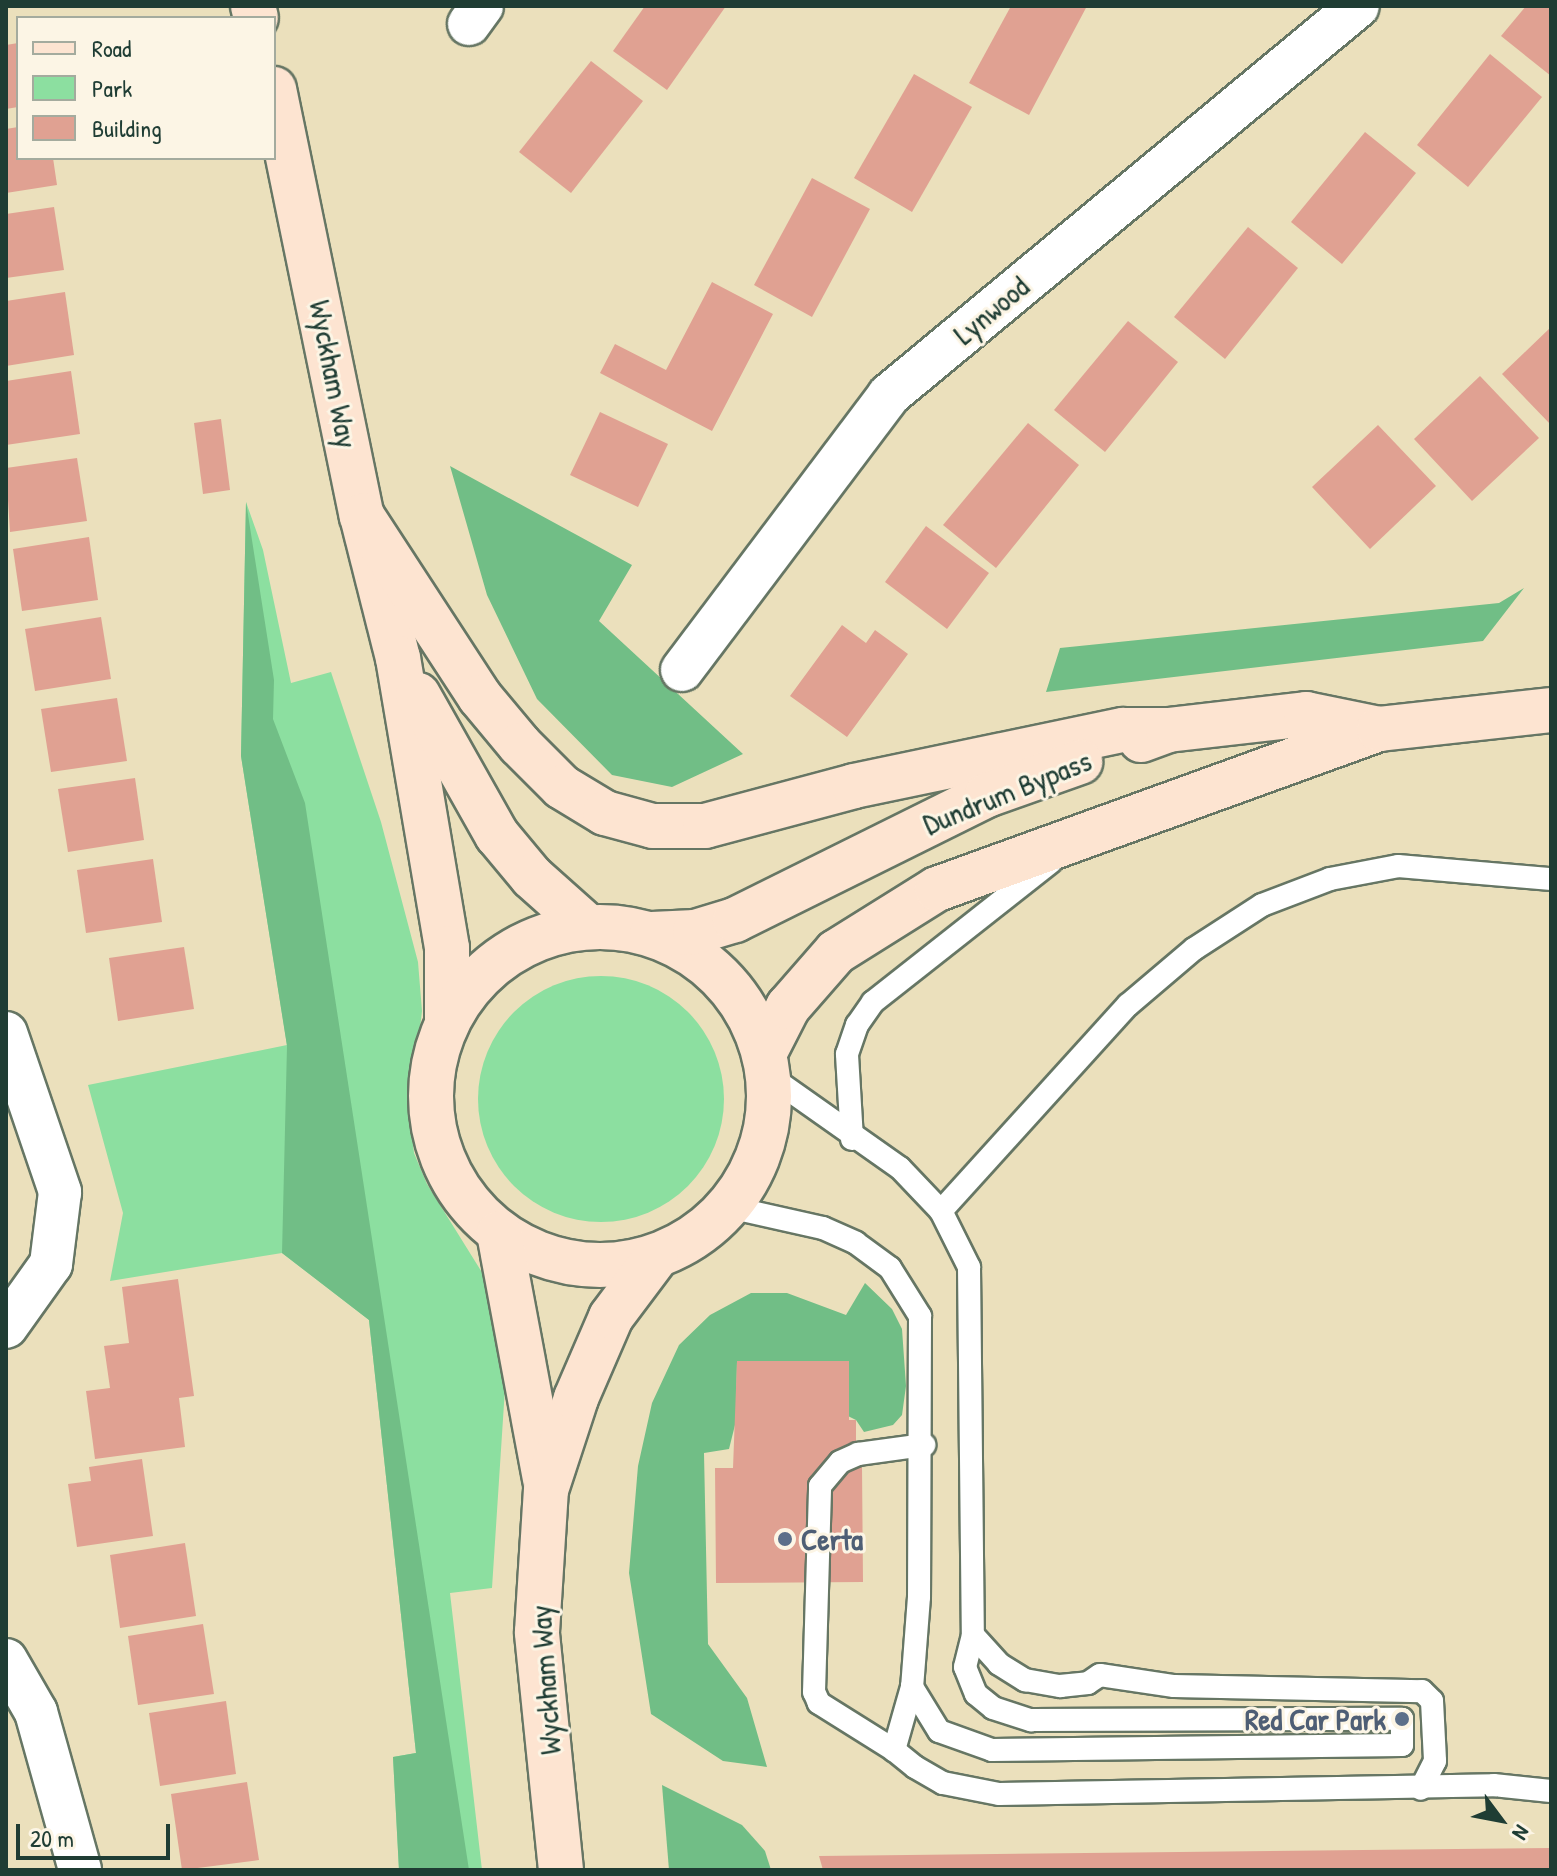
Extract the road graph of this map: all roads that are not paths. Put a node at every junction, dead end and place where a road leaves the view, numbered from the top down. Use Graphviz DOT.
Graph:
graph roads {
  1 [pos="1358,6"];
  2 [pos="276,99"];
  3 [pos="362,516"];
  4 [pos="398,658"];
  5 [pos="682,670"];
  6 [pos="1551,710"];
  7 [pos="1379,729"];
  8 [pos="1168,730"];
  9 [pos="1080,839"];
  10 [pos="1551,879"];
  11 [pos="587,926"];
  12 [pos="652,934"];
  13 [pos="447,1021"];
  14 [pos="6,1033"];
  15 [pos="767,1064"];
  16 [pos="852,1139"];
  17 [pos="729,1207"];
  18 [pos="941,1211"];
  19 [pos="499,1233"];
  20 [pos="656,1257"];
  21 [pos="6,1327"];
  22 [pos="924,1445"];
  23 [pos="546,1490"];
  24 [pos="973,1635"];
  25 [pos="6,1660"];
  26 [pos="912,1687"];
  27 [pos="894,1750"];
  28 [pos="1421,1789"];
  29 [pos="1551,1791"];
  30 [pos="80,1870"];
  31 [pos="561,1870"];
  1 -- 5 [label="street, Lynwood"];
  2 -- 3 [label="main road, Wyckham Way"];
  3 -- 4 [label="main road, Wyckham Way"];
  3 -- 8 [label="main road"];
  4 -- 11 [label="main road, Wyckham Way"];
  4 -- 13 [label="main road, Wyckham Way"];
  6 -- 7 [label="main road, Dundrum Bypass"];
  7 -- 8 [label="main road, Dundrum Bypass"];
  7 -- 9 [label="main road, Dundrum Bypass"];
  8 -- 12 [label="main road, Dundrum Bypass"];
  9 -- 15 [label="main road, Dundrum Bypass"];
  9 -- 16 [label="lane"];
  10 -- 18 [label="lane"];
  11 -- 12 [label="main road"];
  11 -- 13 [label="main road"];
  12 -- 15 [label="main road"];
  13 -- 19 [label="main road"];
  14 -- 21 [label="street"];
  15 -- 16 [label="lane"];
  15 -- 17 [label="main road"];
  16 -- 18 [label="lane"];
  17 -- 20 [label="main road"];
  17 -- 22 [label="lane"];
  18 -- 24 [label="lane"];
  19 -- 20 [label="main road"];
  19 -- 23 [label="main road, Wyckham Way"];
  20 -- 23 [label="main road, Wyckham Way"];
  22 -- 26 [label="lane"];
  22 -- 27 [label="lane"];
  23 -- 31 [label="main road, Wyckham Way"];
  24 -- 26 [label="lane"];
  24 -- 28 [label="lane"];
  25 -- 30 [label="street"];
  26 -- 27 [label="lane"];
  27 -- 28 [label="lane"];
  28 -- 29 [label="lane"];
}
